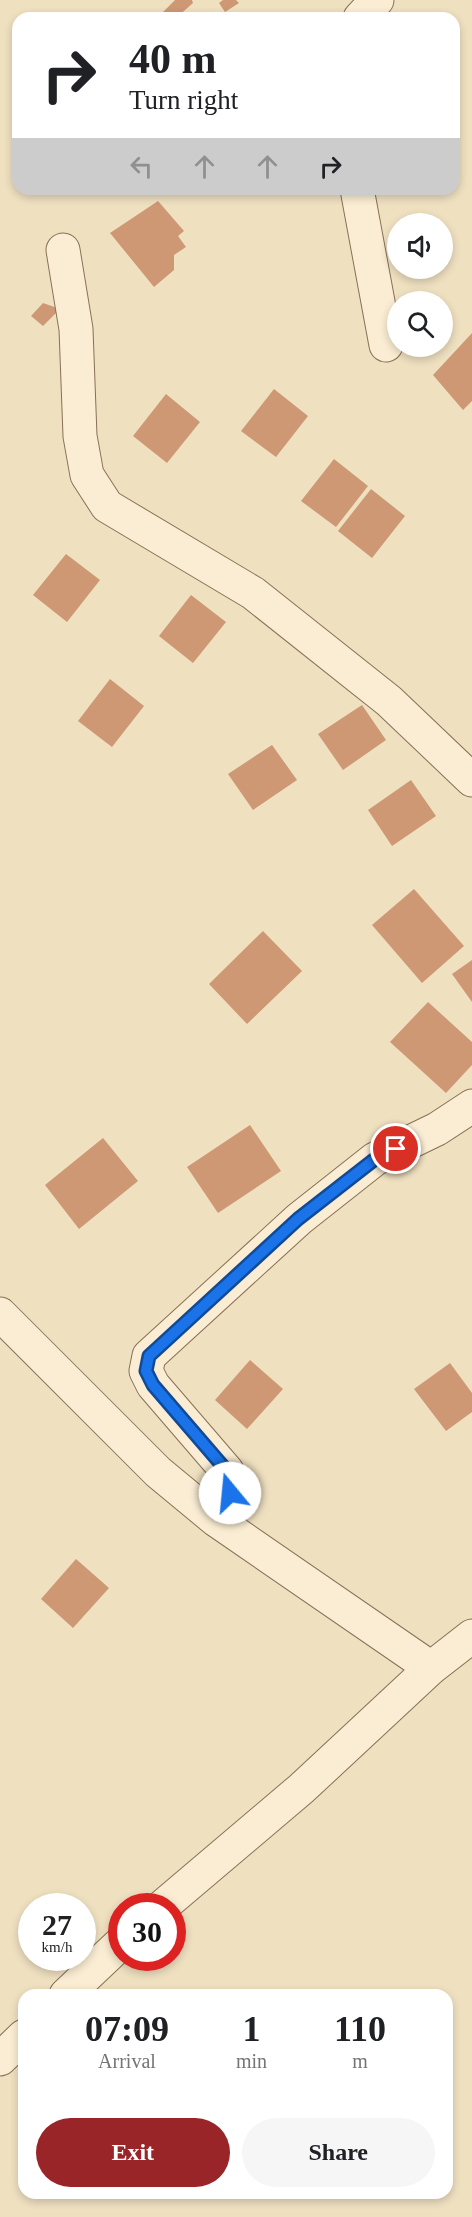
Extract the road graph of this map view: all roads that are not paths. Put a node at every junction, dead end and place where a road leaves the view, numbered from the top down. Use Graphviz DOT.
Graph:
graph roads {
  1 [pos="378,0"];
  2 [pos="366,12"];
  3 [pos="358,195"];
  4 [pos="63,250"];
  5 [pos="386,345"];
  6 [pos="472,780"];
  7 [pos="472,1106"];
  8 [pos="0,1314"];
  9 [pos="216,1520"];
  10 [pos="472,1636"];
  11 [pos="431,1668"];
  12 [pos="178,1893"];
  13 [pos="108,1955"];
  14 [pos="72,1989"];
  15 [pos="18,2042"];
  16 [pos="0,2059"];
  1 -- 2 [label="street"];
  3 -- 5 [label="street"];
  4 -- 6 [label="street"];
  7 -- 9 [label="street"];
  8 -- 9 [label="street"];
  9 -- 11 [label="street"];
  10 -- 11 [label="street"];
  11 -- 12 [label="street"];
  13 -- 14 [label="street"];
  15 -- 16 [label="street"];
}
